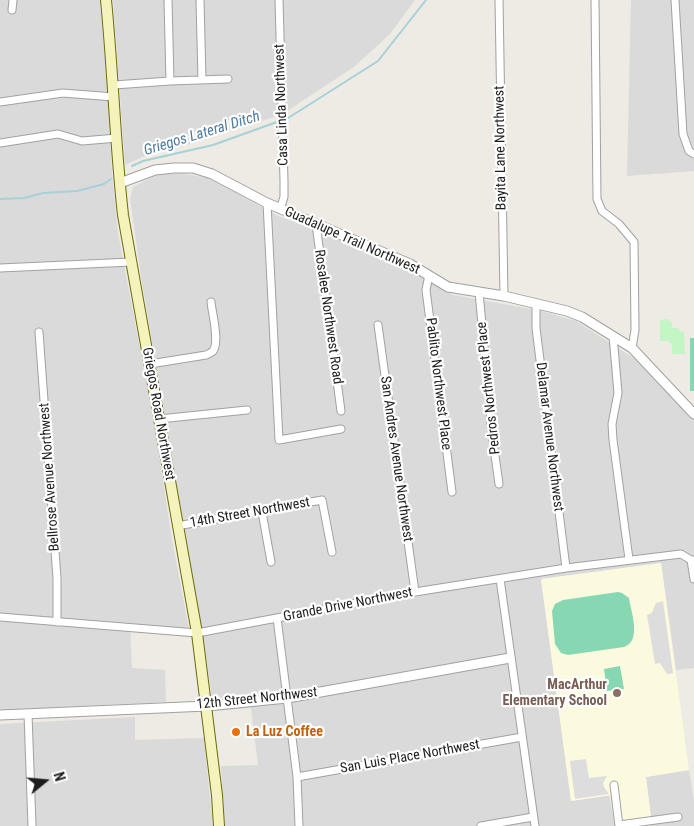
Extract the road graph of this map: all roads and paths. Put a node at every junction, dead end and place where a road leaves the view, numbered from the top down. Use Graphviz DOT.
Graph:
graph roads {
  1 [pos="13,0"];
  2 [pos="106,0"];
  3 [pos="168,0"];
  4 [pos="200,0"];
  5 [pos="279,0"];
  6 [pos="499,0"];
  7 [pos="595,0"];
  8 [pos="675,0"];
  9 [pos="12,10"];
  10 [pos="228,79"];
  11 [pos="202,80"];
  12 [pos="170,81"];
  13 [pos="114,85"];
  14 [pos="114,97"];
  15 [pos="0,102"];
  16 [pos="116,138"];
  17 [pos="0,143"];
  18 [pos="694,154"];
  19 [pos="120,183"];
  20 [pos="267,203"];
  21 [pos="280,208"];
  22 [pos="316,224"];
  23 [pos="131,262"];
  24 [pos="0,268"];
  25 [pos="429,275"];
  26 [pos="479,292"];
  27 [pos="504,296"];
  28 [pos="211,302"];
  29 [pos="536,305"];
  30 [pos="378,325"];
  31 [pos="39,332"];
  32 [pos="613,336"];
  33 [pos="632,348"];
  34 [pos="150,364"];
  35 [pos="246,410"];
  36 [pos="341,411"];
  37 [pos="694,414"];
  38 [pos="159,419"];
  39 [pos="341,429"];
  40 [pos="499,484"];
  41 [pos="452,492"];
  42 [pos="262,512"];
  43 [pos="177,526"];
  44 [pos="332,552"];
  45 [pos="629,559"];
  46 [pos="693,560"];
  47 [pos="271,562"];
  48 [pos="566,568"];
  49 [pos="500,579"];
  50 [pos="694,579"];
  51 [pos="414,592"];
  52 [pos="0,618"];
  53 [pos="278,618"];
  54 [pos="57,622"];
  55 [pos="197,633"];
  56 [pos="510,658"];
  57 [pos="287,698"];
  58 [pos="207,706"];
  59 [pos="28,714"];
  60 [pos="0,715"];
  61 [pos="522,737"];
  62 [pos="297,777"];
  63 [pos="614,785"];
  64 [pos="534,817"];
  65 [pos="678,817"];
  66 [pos="32,826"];
  67 [pos="219,826"];
  68 [pos="299,826"];
  69 [pos="482,826"];
  70 [pos="535,826"];
  71 [pos="619,826"];
  1 -- 9 [label="street"];
  2 -- 13 [label="main road, Griegos Road Northwest"];
  3 -- 12 [label="street"];
  4 -- 11 [label="street"];
  5 -- 21 [label="street, Casa Linda Northwest"];
  6 -- 27 [label="street, Bayita Lane Northwest"];
  7 -- 33 [label="street"];
  8 -- 18 [label="street"];
  10 -- 11 [label="street"];
  11 -- 12 [label="street"];
  12 -- 13 [label="street"];
  13 -- 14 [label="main road, Griegos Road Northwest"];
  14 -- 15 [label="street"];
  14 -- 16 [label="main road, Griegos Road Northwest"];
  16 -- 17 [label="street"];
  16 -- 19 [label="main road, Griegos Road Northwest"];
  19 -- 20 [label="street, Guadalupe Trail Northwest"];
  19 -- 23 [label="main road, Griegos Road Northwest"];
  20 -- 21 [label="street, Guadalupe Trail Northwest"];
  20 -- 39 [label="street, Guadalupe Trail Northwest"];
  21 -- 22 [label="street, Guadalupe Trail Northwest"];
  22 -- 25 [label="street, Guadalupe Trail Northwest"];
  22 -- 36 [label="street, Rosalee Northwest Road"];
  23 -- 24 [label="street"];
  23 -- 34 [label="main road, Griegos Road Northwest"];
  25 -- 26 [label="street, Guadalupe Trail Northwest"];
  25 -- 41 [label="street, Pablito Northwest Place"];
  26 -- 27 [label="street, Guadalupe Trail Northwest"];
  26 -- 40 [label="street, Pedros Northwest Place"];
  27 -- 29 [label="street, Guadalupe Trail Northwest"];
  28 -- 34 [label="street"];
  29 -- 32 [label="street, Guadalupe Trail Northwest"];
  29 -- 48 [label="street, Delamar Avenue Northwest"];
  30 -- 51 [label="street, San Andres Avenue Northwest"];
  31 -- 54 [label="street, Bellrose Avenue Northwest"];
  32 -- 33 [label="street, Guadalupe Trail Northwest"];
  32 -- 45 [label="street"];
  33 -- 37 [label="street, Guadalupe Trail Northwest"];
  34 -- 38 [label="main road, Griegos Road Northwest"];
  35 -- 38 [label="street"];
  38 -- 43 [label="main road, Griegos Road Northwest"];
  42 -- 43 [label="street, 14th Street Northwest"];
  42 -- 44 [label="street, 14th Street Northwest"];
  42 -- 47 [label="street"];
  43 -- 55 [label="main road, Griegos Road Northwest"];
  45 -- 46 [label="street, Grande Drive Northwest"];
  45 -- 48 [label="street, Grande Drive Northwest"];
  46 -- 50 [label="street"];
  48 -- 49 [label="street, Grande Drive Northwest"];
  49 -- 51 [label="street, Grande Drive Northwest"];
  49 -- 56 [label="street"];
  51 -- 53 [label="street, Grande Drive Northwest"];
  52 -- 54 [label="street, Grande Drive Northwest"];
  53 -- 55 [label="street, Grande Drive Northwest"];
  53 -- 57 [label="street"];
  54 -- 55 [label="street, Grande Drive Northwest"];
  55 -- 58 [label="main road, Griegos Road Northwest"];
  56 -- 57 [label="street, 12th Street Northwest"];
  56 -- 61 [label="street"];
  57 -- 58 [label="street, 12th Street Northwest"];
  57 -- 62 [label="street"];
  58 -- 59 [label="street, 12th Street Northwest"];
  58 -- 67 [label="main road, Griegos Road Northwest"];
  59 -- 60 [label="street, 12th Street Northwest"];
  59 -- 66 [label="street"];
  61 -- 62 [label="street, San Luis Place Northwest"];
  61 -- 64 [label="street"];
  62 -- 68 [label="street"];
  63 -- 71 [label="street"];
  64 -- 69 [label="street"];
  64 -- 70 [label="street"];
  65 -- 71 [label="street"];
}
